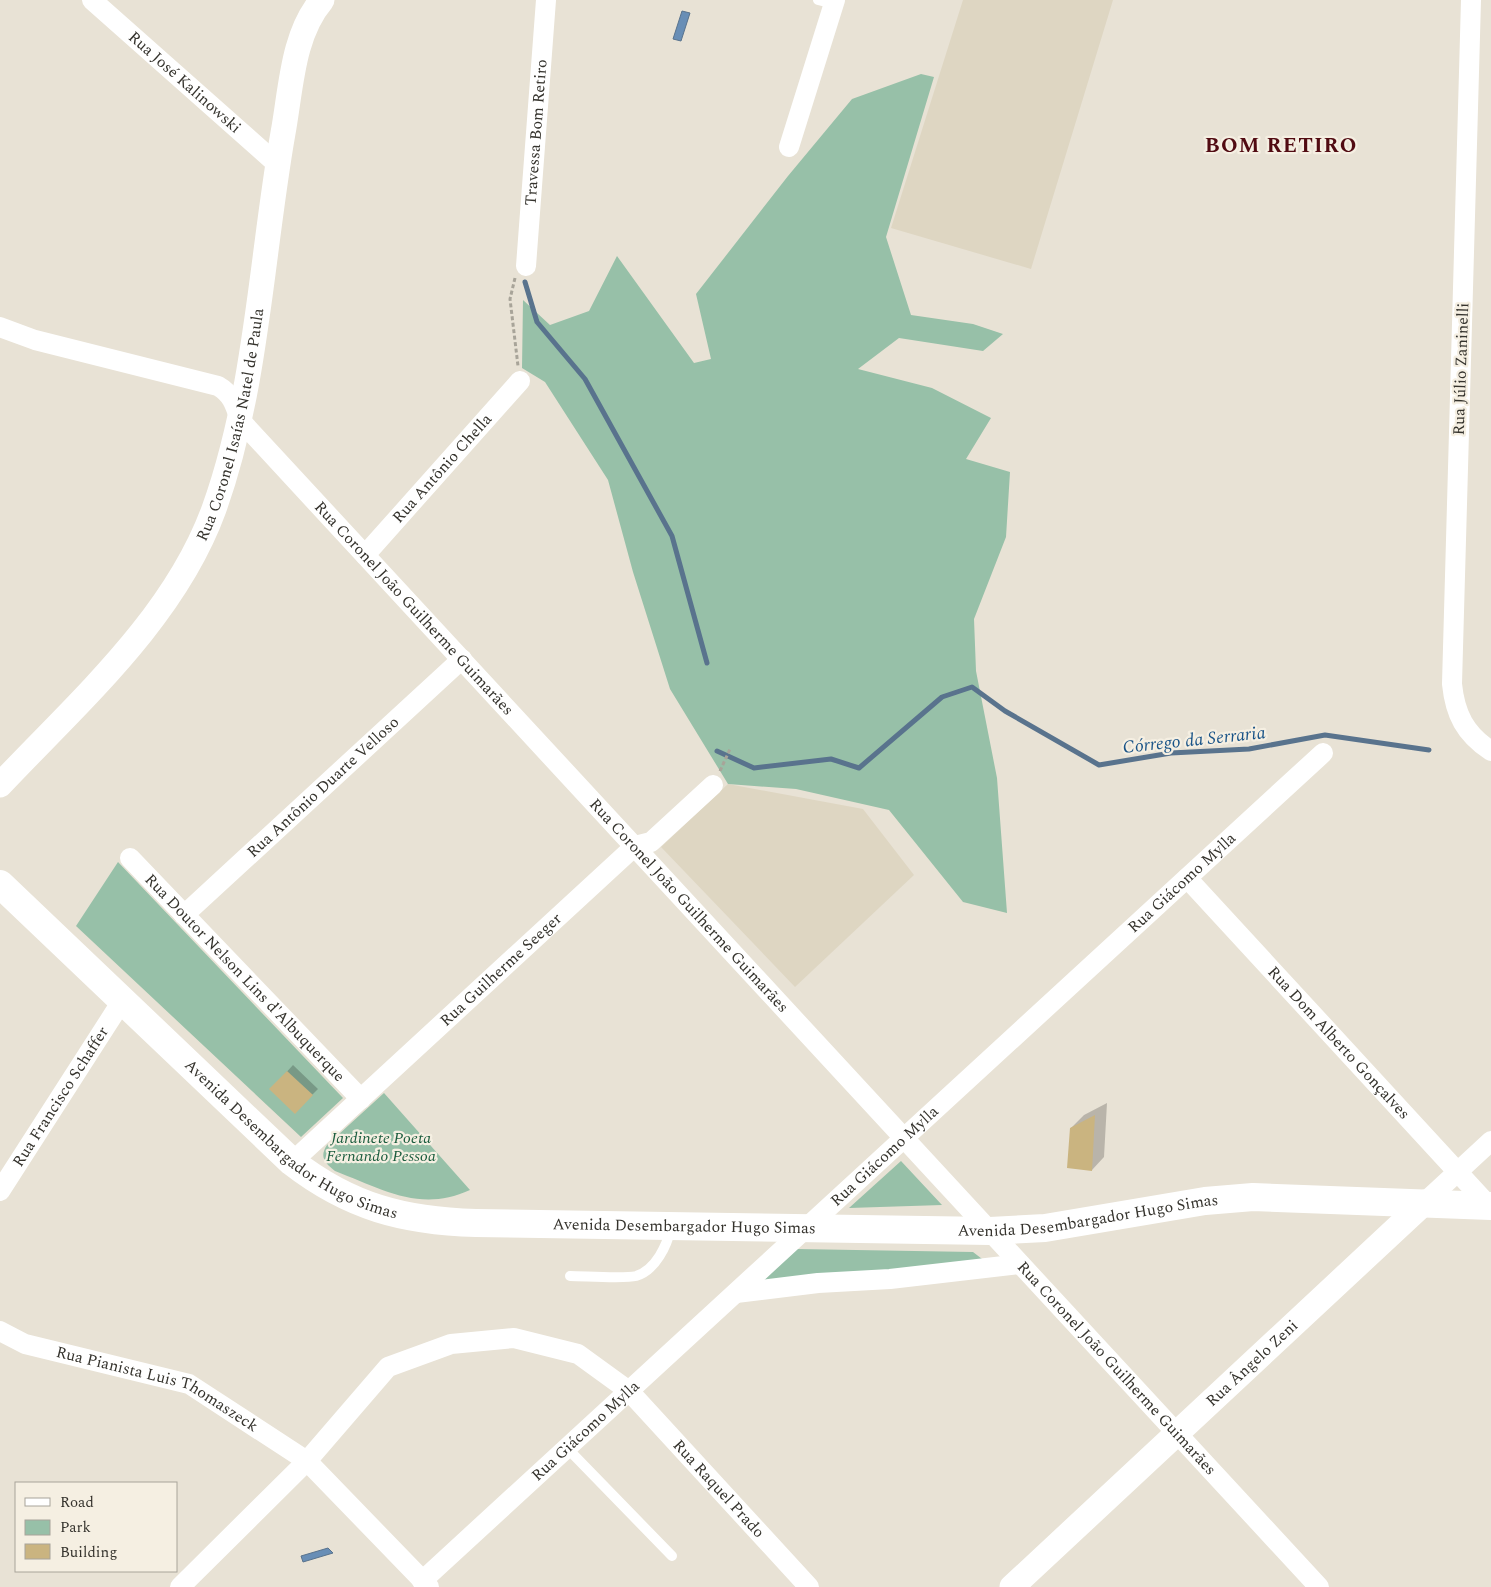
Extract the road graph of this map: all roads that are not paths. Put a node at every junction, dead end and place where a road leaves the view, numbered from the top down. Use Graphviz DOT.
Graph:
graph roads {
  1 [pos="92,0"];
  2 [pos="322,0"];
  3 [pos="546,0"];
  4 [pos="1471,0"];
  5 [pos="829,1"];
  6 [pos="789,147"];
  7 [pos="278,165"];
  8 [pos="526,266"];
  9 [pos="0,327"];
  10 [pos="520,381"];
  11 [pos="240,420"];
  12 [pos="366,555"];
  13 [pos="462,660"];
  14 [pos="1491,750"];
  15 [pos="1323,753"];
  16 [pos="0,785"];
  17 [pos="713,785"];
  18 [pos="635,846"];
  19 [pos="130,858"];
  20 [pos="1187,878"];
  21 [pos="0,884"];
  22 [pos="184,914"];
  23 [pos="122,1001"];
  24 [pos="361,1098"];
  25 [pos="904,1138"];
  26 [pos="1491,1141"];
  27 [pos="292,1162"];
  28 [pos="1458,1172"];
  29 [pos="0,1192"];
  30 [pos="1425,1202"];
  31 [pos="1490,1206"];
  32 [pos="672,1227"];
  33 [pos="805,1229"];
  34 [pos="990,1231"];
  35 [pos="1020,1264"];
  36 [pos="570,1276"];
  37 [pos="736,1293"];
  38 [pos="0,1331"];
  39 [pos="629,1391"];
  40 [pos="1177,1433"];
  41 [pos="567,1448"];
  42 [pos="307,1461"];
  43 [pos="672,1556"];
  44 [pos="425,1584"];
  45 [pos="180,1587"];
  46 [pos="809,1587"];
  47 [pos="1012,1587"];
  48 [pos="1320,1587"];
  1 -- 7 [label="street, Rua José Kalinowski"];
  2 -- 7 [label="street, Rua Coronel Isaías Natel de Paula"];
  3 -- 8 [label="street, Travessa Bom Retiro"];
  4 -- 14 [label="street, Rua Júlio Zaninelli"];
  5 -- 6 [label="street"];
  7 -- 11 [label="street, Rua Coronel Isaías Natel de Paula"];
  9 -- 11 [label="street, Rua Coronel João Guilherme Guimarães"];
  10 -- 12 [label="street, Rua Antônio Chella"];
  11 -- 12 [label="street, Rua Coronel João Guilherme Guimarães"];
  11 -- 16 [label="street, Rua Coronel Isaías Natel de Paula"];
  12 -- 13 [label="street, Rua Coronel João Guilherme Guimarães"];
  13 -- 18 [label="street, Rua Coronel João Guilherme Guimarães"];
  13 -- 22 [label="street, Rua Antônio Duarte Velloso"];
  15 -- 20 [label="street, Rua Giácomo Mylla"];
  17 -- 18 [label="street, Rua Guilherme Seeger"];
  18 -- 24 [label="street, Rua Guilherme Seeger"];
  18 -- 25 [label="street, Rua Coronel João Guilherme Guimarães"];
  19 -- 22 [label="street, Rua Doutor Nelson Lins d'Albuquerque"];
  20 -- 25 [label="street, Rua Giácomo Mylla"];
  20 -- 28 [label="street, Rua Dom Alberto Gonçalves"];
  21 -- 23 [label="main road, Avenida Desembargador Hugo Simas"];
  22 -- 24 [label="street, Rua Doutor Nelson Lins d'Albuquerque"];
  23 -- 27 [label="main road, Avenida Desembargador Hugo Simas"];
  23 -- 29 [label="street, Rua Francisco Schaffer"];
  24 -- 27 [label="street, Rua Guilherme Seeger"];
  25 -- 33 [label="street, Rua Giácomo Mylla"];
  25 -- 34 [label="street, Rua Coronel João Guilherme Guimarães"];
  26 -- 28 [label="street, Rua Ângelo Zeni"];
  27 -- 32 [label="main road, Avenida Desembargador Hugo Simas"];
  28 -- 30 [label="street, Rua Ângelo Zeni"];
  28 -- 31 [label="street, Rua Dom Alberto Gonçalves"];
  30 -- 31 [label="main road, Avenida Desembargador Hugo Simas"];
  30 -- 34 [label="main road, Avenida Desembargador Hugo Simas"];
  30 -- 40 [label="street, Rua Ângelo Zeni"];
  32 -- 33 [label="main road, Avenida Desembargador Hugo Simas"];
  32 -- 36 [label="lane"];
  33 -- 34 [label="main road, Avenida Desembargador Hugo Simas"];
  33 -- 37 [label="street, Rua Giácomo Mylla"];
  34 -- 35 [label="street, Rua Coronel João Guilherme Guimarães"];
  35 -- 37 [label="street"];
  35 -- 40 [label="street, Rua Coronel João Guilherme Guimarães"];
  37 -- 39 [label="street, Rua Giácomo Mylla"];
  38 -- 42 [label="street, Rua Pianista Luis Thomaszeck"];
  39 -- 41 [label="street, Rua Giácomo Mylla"];
  39 -- 42 [label="street, Rua Raquel Prado"];
  39 -- 46 [label="street, Rua Raquel Prado"];
  40 -- 47 [label="street, Rua Ângelo Zeni"];
  40 -- 48 [label="street, Rua Coronel João Guilherme Guimarães"];
  41 -- 43 [label="lane"];
  41 -- 44 [label="street, Rua Giácomo Mylla"];
  42 -- 44 [label="street, Rua Pianista Luis Thomaszeck"];
  42 -- 45 [label="street, Rua Raquel Prado"];
}
